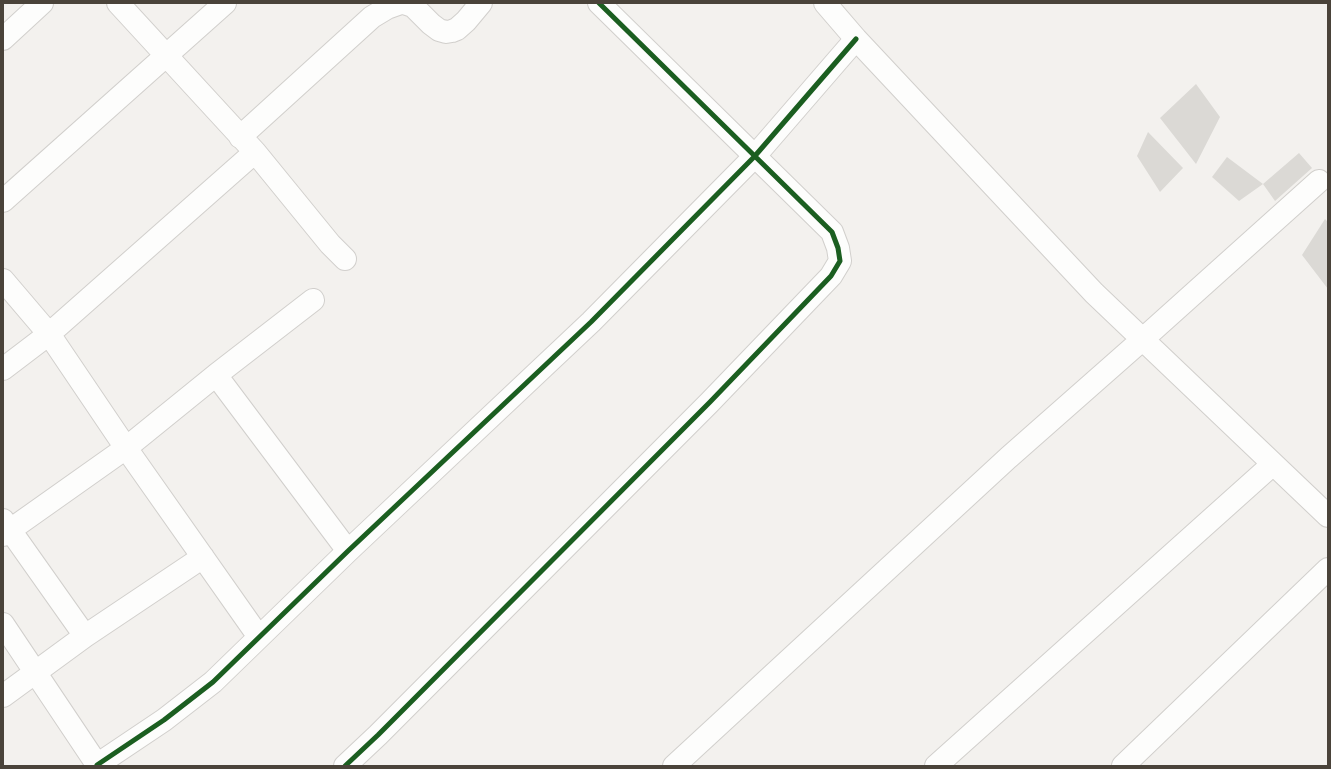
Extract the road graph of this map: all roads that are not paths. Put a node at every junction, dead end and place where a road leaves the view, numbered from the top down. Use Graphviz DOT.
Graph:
graph roads {
  1 [pos="42,3"];
  2 [pos="118,3"];
  3 [pos="225,3"];
  4 [pos="402,3"];
  5 [pos="481,3"];
  6 [pos="599,3"];
  7 [pos="825,3"];
  8 [pos="3,39"];
  9 [pos="856,39"];
  10 [pos="167,56"];
  11 [pos="248,144"];
  12 [pos="754,157"];
  13 [pos="1319,181"];
  14 [pos="3,201"];
  15 [pos="345,259"];
  16 [pos="3,280"];
  17 [pos="313,300"];
  18 [pos="49,334"];
  19 [pos="1143,340"];
  20 [pos="3,369"];
  21 [pos="216,375"];
  22 [pos="126,448"];
  23 [pos="1273,464"];
  24 [pos="1328,516"];
  25 [pos="5,528"];
  26 [pos="348,551"];
  27 [pos="203,557"];
  28 [pos="1328,569"];
  29 [pos="3,624"];
  30 [pos="86,636"];
  31 [pos="259,637"];
  32 [pos="35,673"];
  33 [pos="3,696"];
  34 [pos="97,765"];
  35 [pos="345,766"];
  36 [pos="674,766"];
  37 [pos="936,766"];
  38 [pos="1123,766"];
  1 -- 8 [label="street"];
  2 -- 10 [label="street"];
  3 -- 10 [label="street"];
  4 -- 5 [label="street"];
  4 -- 11 [label="street"];
  6 -- 12 [label="street"];
  7 -- 9 [label="street"];
  9 -- 12 [label="street"];
  9 -- 19 [label="street"];
  10 -- 11 [label="street"];
  10 -- 14 [label="street"];
  11 -- 15 [label="street"];
  11 -- 18 [label="street"];
  12 -- 26 [label="street"];
  12 -- 35 [label="street"];
  13 -- 19 [label="street"];
  16 -- 18 [label="street"];
  17 -- 21 [label="street"];
  18 -- 20 [label="street"];
  18 -- 22 [label="street"];
  19 -- 23 [label="street"];
  19 -- 36 [label="street"];
  21 -- 22 [label="street"];
  21 -- 26 [label="street"];
  22 -- 25 [label="street"];
  22 -- 27 [label="street"];
  23 -- 24 [label="street"];
  23 -- 37 [label="street"];
  25 -- 30 [label="street"];
  26 -- 31 [label="street"];
  27 -- 30 [label="street"];
  27 -- 31 [label="street"];
  28 -- 38 [label="street"];
  29 -- 32 [label="street"];
  30 -- 32 [label="street"];
  31 -- 34 [label="street"];
  32 -- 33 [label="street"];
  32 -- 34 [label="street"];
}
